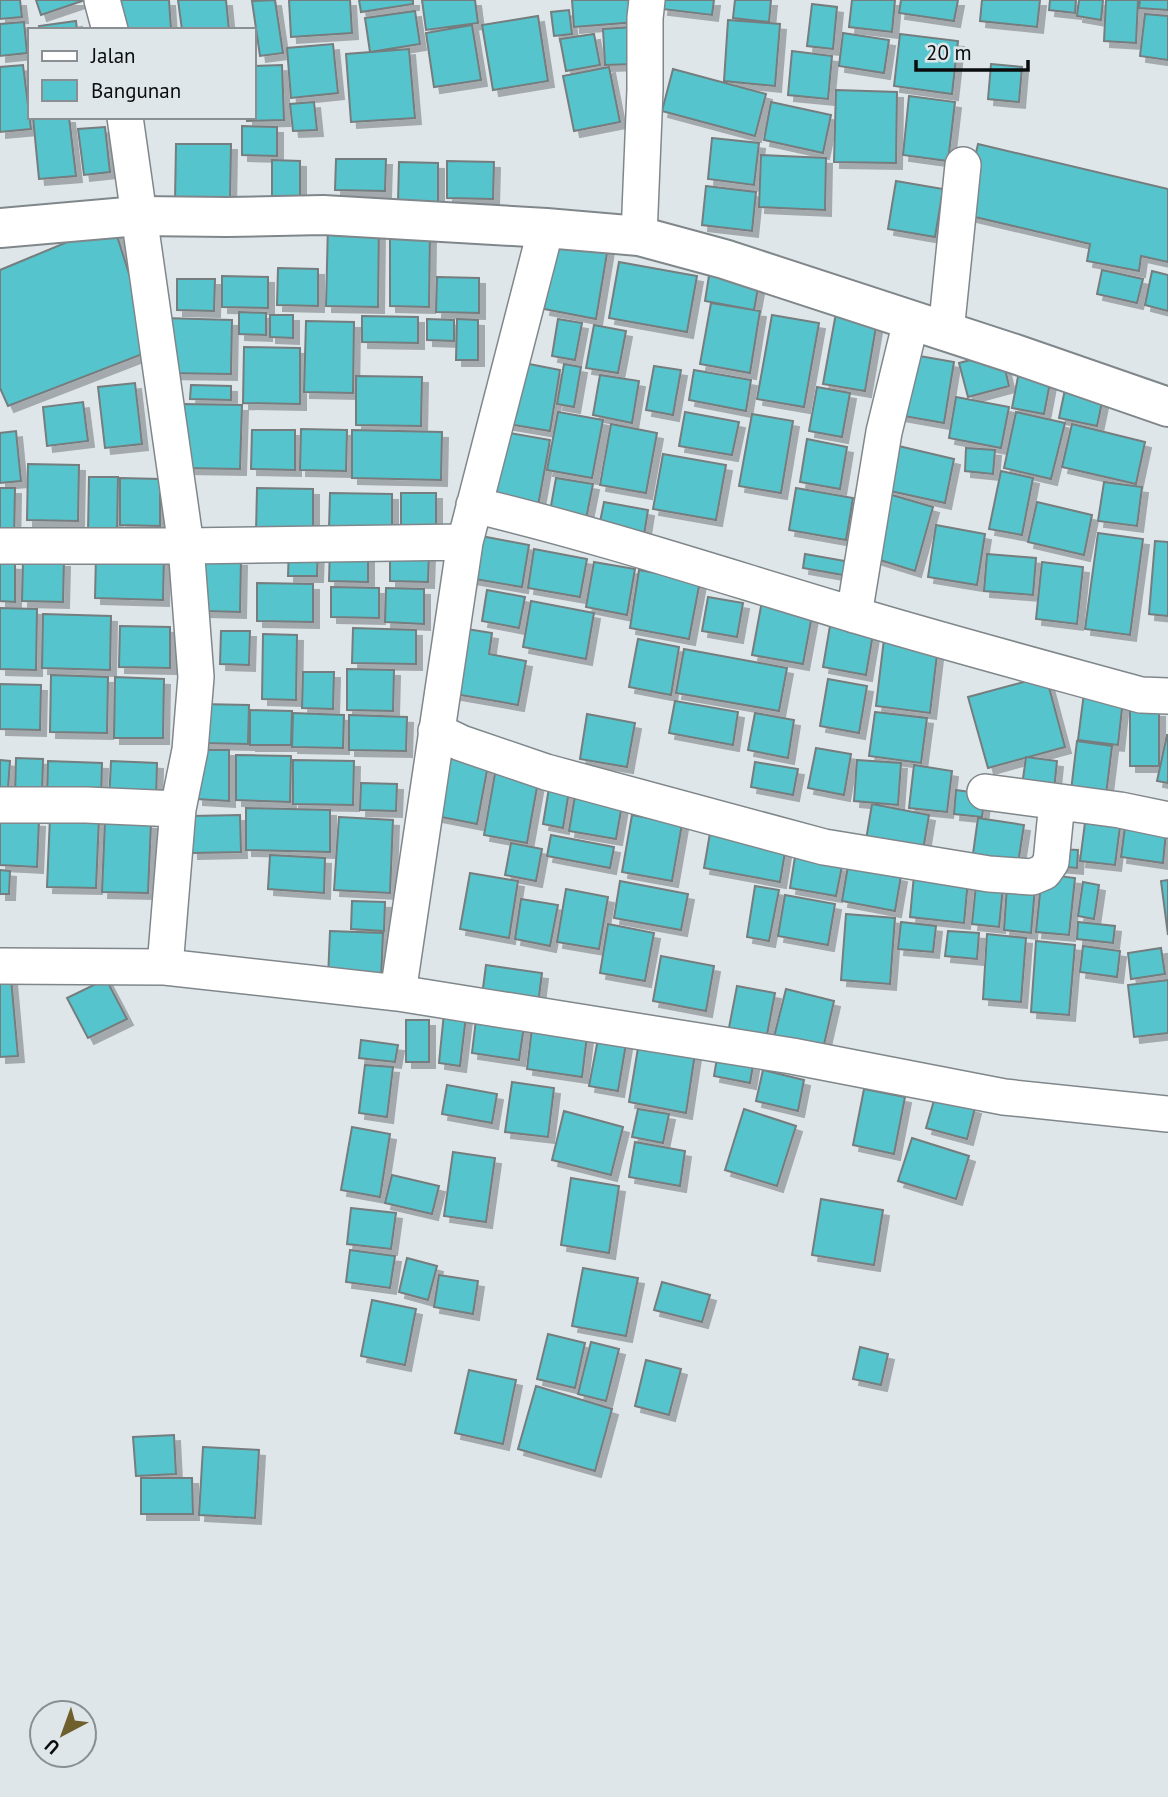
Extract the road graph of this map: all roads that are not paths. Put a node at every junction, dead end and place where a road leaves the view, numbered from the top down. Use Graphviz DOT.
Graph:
graph roads {
  1 [pos="103,0"];
  2 [pos="647,0"];
  3 [pos="110,28"];
  4 [pos="125,119"];
  5 [pos="964,165"];
  6 [pos="138,216"];
  7 [pos="0,228"];
  8 [pos="546,228"];
  9 [pos="639,236"];
  10 [pos="928,327"];
  11 [pos="1168,407"];
  12 [pos="474,505"];
  13 [pos="465,542"];
  14 [pos="0,546"];
  15 [pos="186,546"];
  16 [pos="854,615"];
  17 [pos="1168,696"];
  18 [pos="436,732"];
  19 [pos="985,792"];
  20 [pos="1057,802"];
  21 [pos="0,805"];
  22 [pos="178,809"];
  23 [pos="1168,820"];
  24 [pos="0,966"];
  25 [pos="165,967"];
  26 [pos="398,993"];
  27 [pos="1168,1114"];
  1 -- 3 [label="street"];
  2 -- 9 [label="street"];
  4 -- 6 [label="street"];
  5 -- 10 [label="street"];
  6 -- 7 [label="street"];
  6 -- 8 [label="street"];
  6 -- 15 [label="street"];
  8 -- 9 [label="street"];
  8 -- 12 [label="street"];
  9 -- 10 [label="street"];
  10 -- 11 [label="street"];
  10 -- 16 [label="street"];
  12 -- 13 [label="street"];
  12 -- 16 [label="street"];
  13 -- 15 [label="street"];
  13 -- 18 [label="street"];
  14 -- 15 [label="street"];
  15 -- 22 [label="street"];
  16 -- 17 [label="street"];
  18 -- 20 [label="street"];
  18 -- 26 [label="street"];
  19 -- 20 [label="street"];
  20 -- 23 [label="street"];
  21 -- 22 [label="street"];
  22 -- 25 [label="street"];
  24 -- 25 [label="street"];
  25 -- 26 [label="street"];
  26 -- 27 [label="street"];
}
